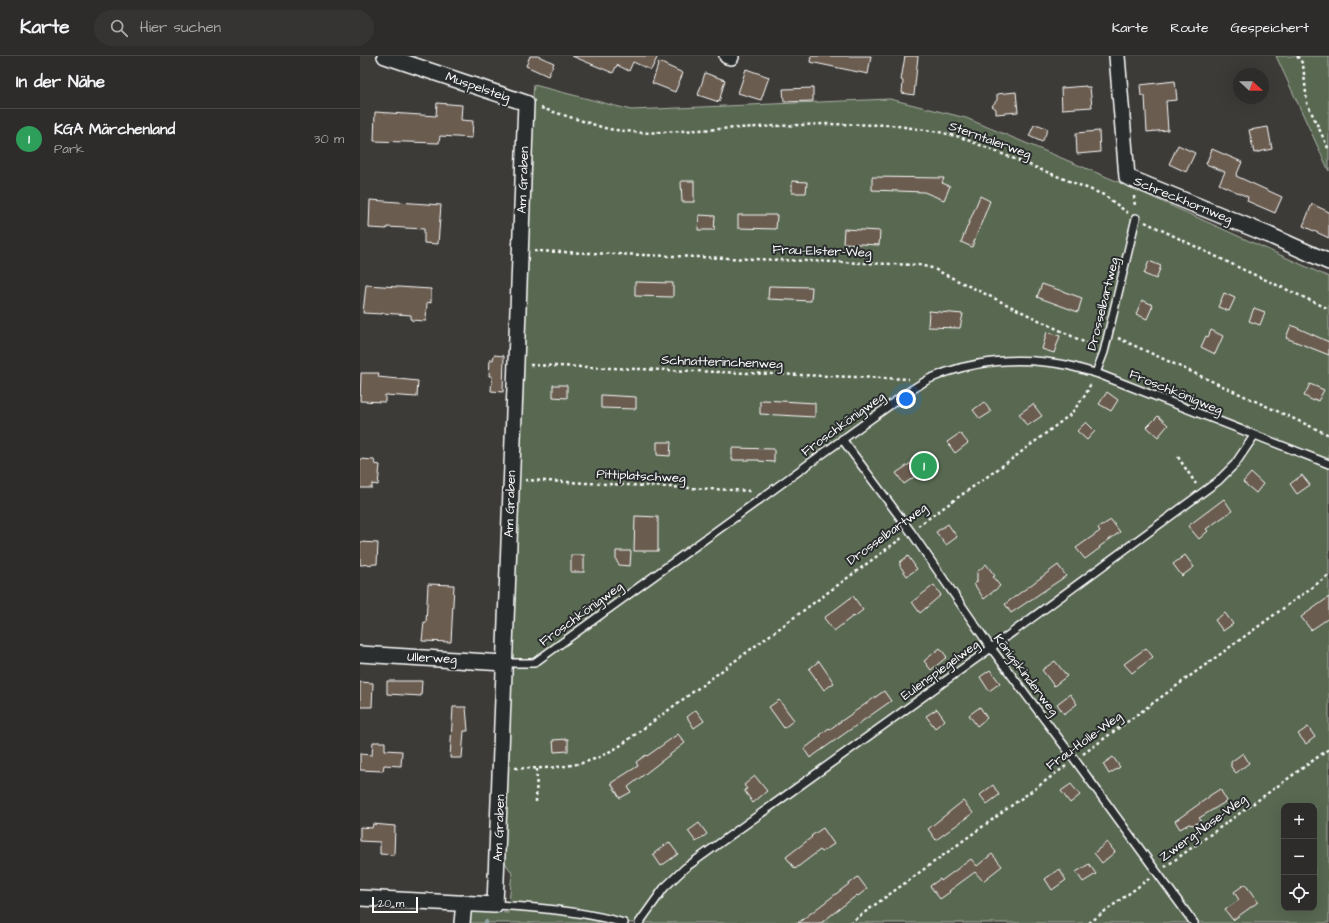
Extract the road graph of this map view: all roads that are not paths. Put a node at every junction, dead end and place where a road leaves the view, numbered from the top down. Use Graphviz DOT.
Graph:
graph roads {
  1 [pos="385,56"];
  2 [pos="1117,56"];
  3 [pos="526,103"];
  4 [pos="1136,218"];
  5 [pos="1329,262"];
  6 [pos="1096,373"];
  7 [pos="1254,436"];
  8 [pos="842,439"];
  9 [pos="1329,464"];
  10 [pos="991,648"];
  11 [pos="360,654"];
  12 [pos="504,662"];
  13 [pos="360,898"];
  14 [pos="464,904"];
  15 [pos="495,905"];
  16 [pos="462,923"];
  17 [pos="624,923"];
  18 [pos="639,923"];
  19 [pos="1194,923"];
  1 -- 3 [label="street, Muspelsteig"];
  2 -- 5 [label="street, Schreckhornweg"];
  3 -- 12 [label="street, Am Graben"];
  4 -- 6 [label="lane, Drosselbartweg"];
  6 -- 7 [label="lane, Froschkönigweg"];
  6 -- 8 [label="lane, Froschkönigweg"];
  7 -- 9 [label="lane, Froschkönigweg"];
  7 -- 10 [label="lane, Eulenspiegelweg"];
  8 -- 10 [label="lane, Königskinderweg"];
  8 -- 12 [label="lane, Froschkönigweg"];
  10 -- 18 [label="lane, Eulenspiegelweg"];
  10 -- 19 [label="lane, Königskinderweg"];
  11 -- 12 [label="street, Ullerweg"];
  12 -- 15 [label="street, Am Graben"];
  13 -- 14 [label="street"];
  14 -- 15 [label="street"];
  14 -- 16 [label="street"];
  15 -- 17 [label="lane"];
}
